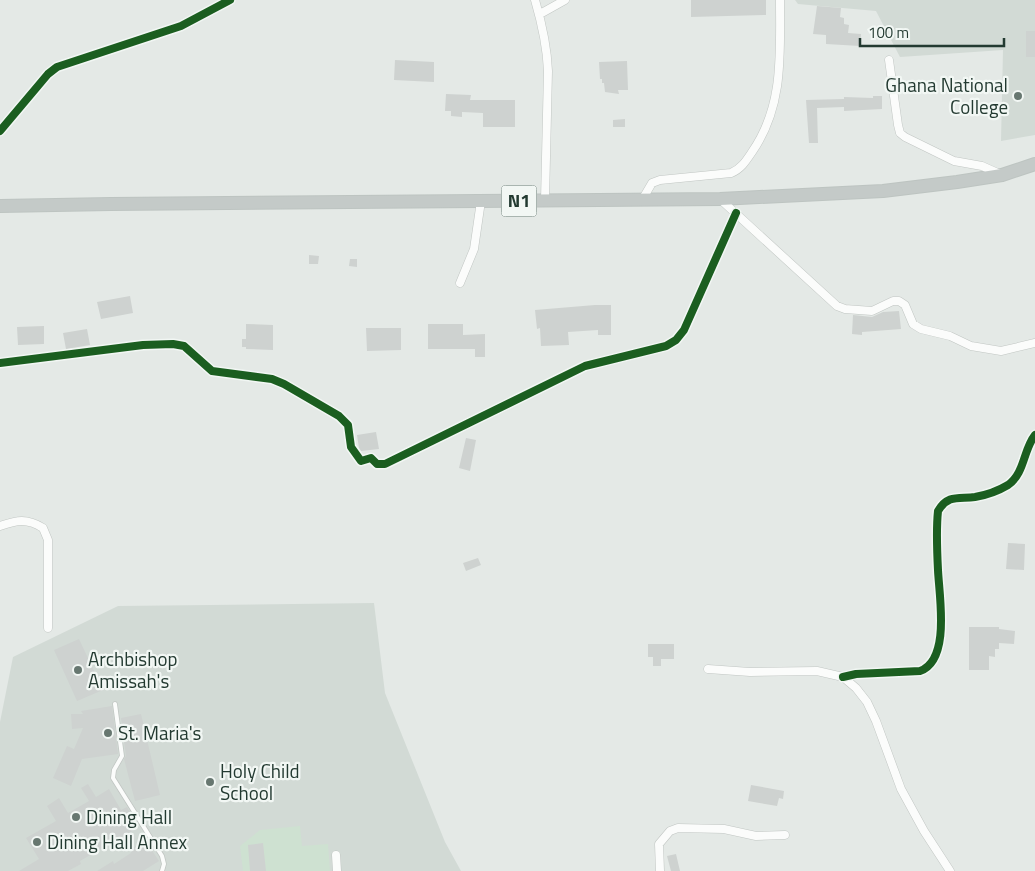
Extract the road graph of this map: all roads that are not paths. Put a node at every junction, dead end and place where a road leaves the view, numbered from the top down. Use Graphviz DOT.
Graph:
graph roads {
  1 [pos="230,0"];
  2 [pos="535,0"];
  3 [pos="565,0"];
  4 [pos="780,0"];
  5 [pos="540,14"];
  6 [pos="889,60"];
  7 [pos="0,131"];
  8 [pos="1035,164"];
  9 [pos="1002,175"];
  10 [pos="720,199"];
  11 [pos="545,200"];
  12 [pos="642,200"];
  13 [pos="481,201"];
  14 [pos="0,206"];
  15 [pos="736,213"];
  16 [pos="460,282"];
  17 [pos="1035,343"];
  18 [pos="0,363"];
  19 [pos="1035,435"];
  20 [pos="0,526"];
  21 [pos="48,628"];
  22 [pos="708,669"];
  23 [pos="843,677"];
  24 [pos="114,704"];
  25 [pos="785,835"];
  26 [pos="336,855"];
  27 [pos="162,871"];
  28 [pos="337,871"];
  29 [pos="660,871"];
  30 [pos="950,871"];
  1 -- 7 [label="street"];
  2 -- 5 [label="street"];
  3 -- 5 [label="street"];
  4 -- 12 [label="street"];
  5 -- 11 [label="street"];
  6 -- 9 [label="street"];
  8 -- 9 [label="highway, N1"];
  9 -- 10 [label="highway, N1"];
  10 -- 12 [label="highway, N1"];
  10 -- 15 [label="street"];
  11 -- 12 [label="highway, N1"];
  11 -- 13 [label="highway, N1"];
  13 -- 14 [label="highway, N1"];
  13 -- 16 [label="street"];
  15 -- 17 [label="street"];
  15 -- 18 [label="street"];
  19 -- 23 [label="street"];
  20 -- 21 [label="street"];
  22 -- 23 [label="street"];
  23 -- 30 [label="street"];
  24 -- 27 [label="lane"];
  25 -- 29 [label="street"];
  26 -- 28 [label="street"];
}
